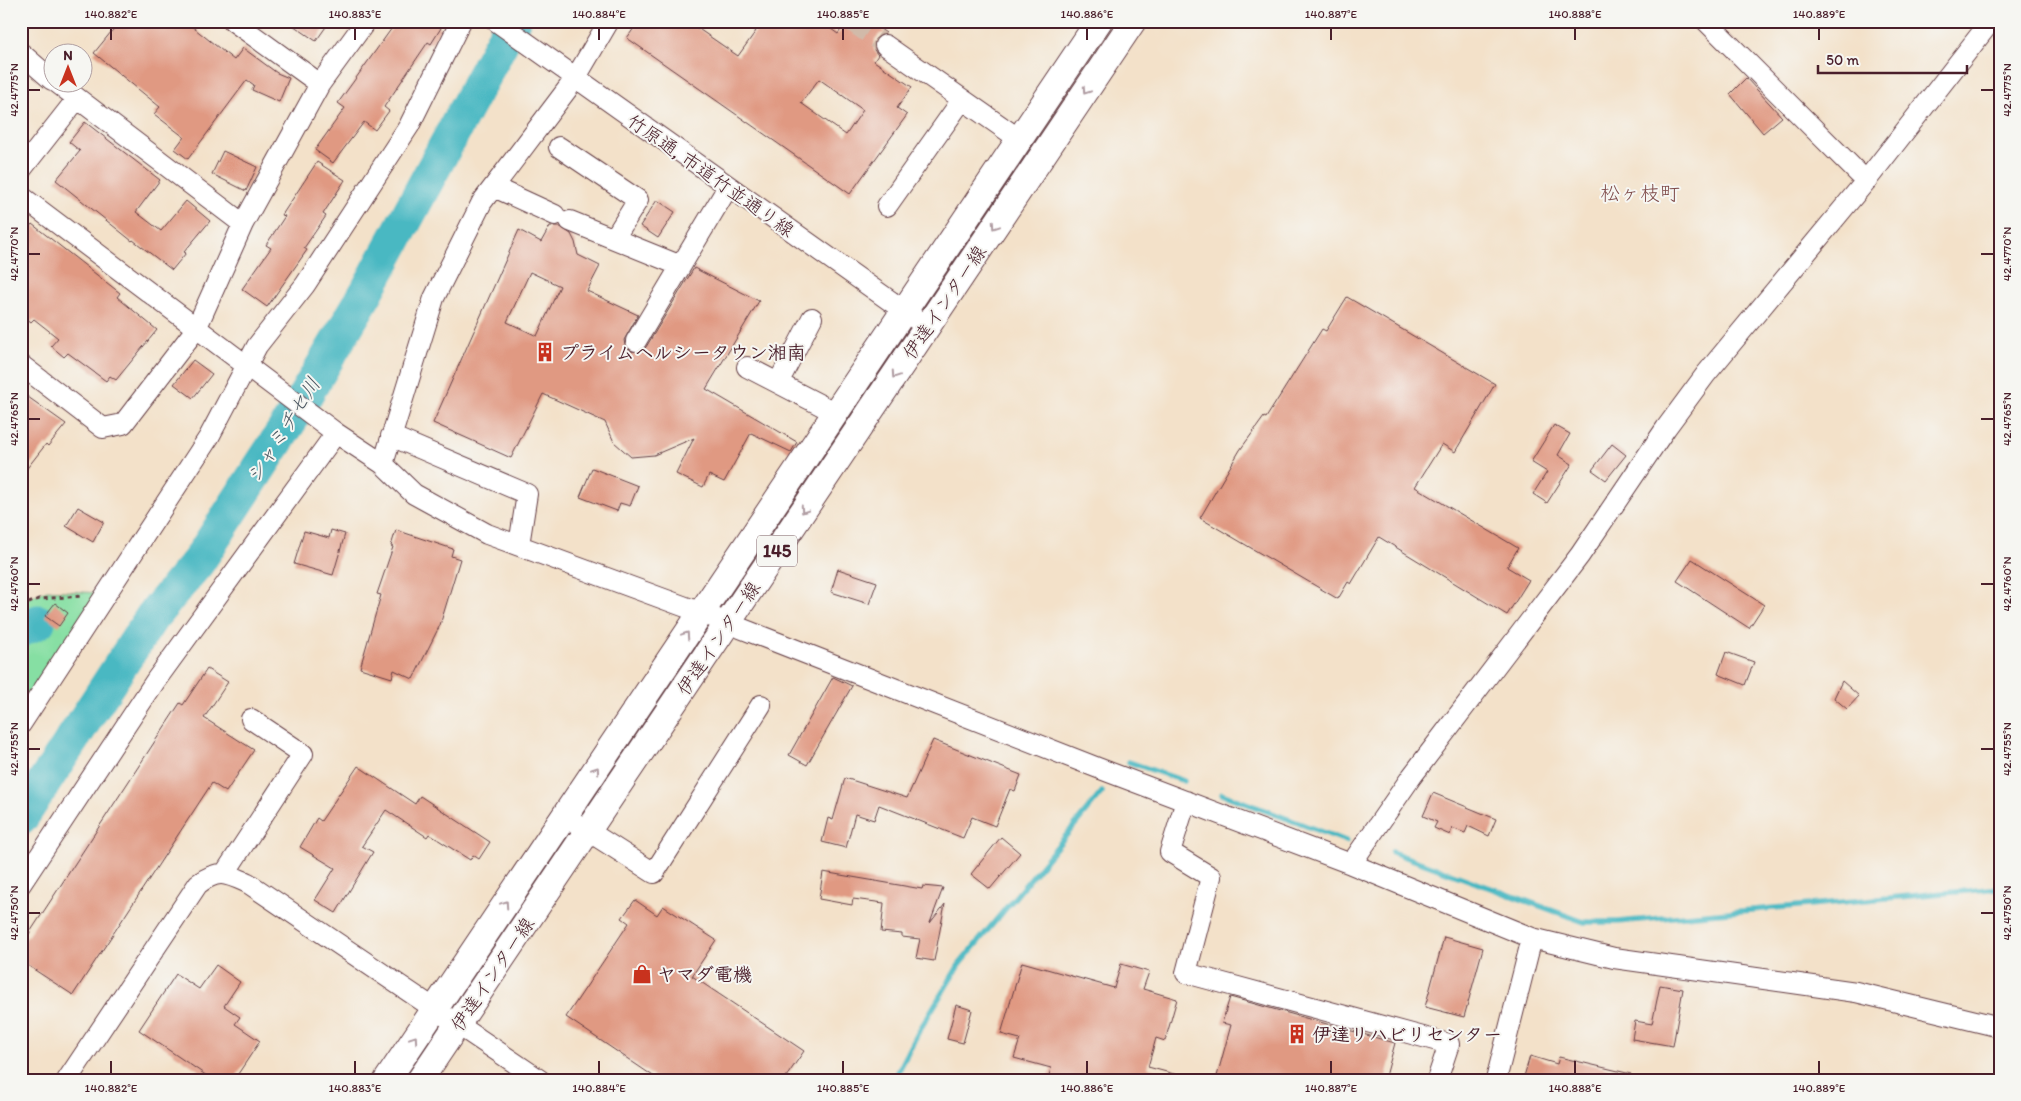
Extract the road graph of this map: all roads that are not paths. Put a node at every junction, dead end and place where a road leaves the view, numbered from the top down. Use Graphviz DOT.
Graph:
graph roads {
  1 [pos="233,21"];
  2 [pos="366,21"];
  3 [pos="461,21"];
  4 [pos="496,21"];
  5 [pos="609,21"];
  6 [pos="1099,21"];
  7 [pos="1133,21"];
  8 [pos="1706,21"];
  9 [pos="1990,21"];
  10 [pos="885,45"];
  11 [pos="21,53"];
  12 [pos="1076,56"];
  13 [pos="1100,69"];
  14 [pos="42,71"];
  15 [pos="576,79"];
  16 [pos="320,84"];
  17 [pos="67,92"];
  18 [pos="76,100"];
  19 [pos="962,100"];
  20 [pos="1019,139"];
  21 [pos="559,147"];
  22 [pos="21,170"];
  23 [pos="1866,181"];
  24 [pos="494,187"];
  25 [pos="728,187"];
  26 [pos="21,196"];
  27 [pos="887,206"];
  28 [pos="243,224"];
  29 [pos="615,237"];
  30 [pos="681,266"];
  31 [pos="903,312"];
  32 [pos="812,318"];
  33 [pos="927,327"];
  34 [pos="196,329"];
  35 [pos="636,341"];
  36 [pos="21,365"];
  37 [pos="747,366"];
  38 [pos="250,369"];
  39 [pos="778,383"];
  40 [pos="836,413"];
  41 [pos="329,428"];
  42 [pos="391,436"];
  43 [pos="383,464"];
  44 [pos="519,545"];
  45 [pos="702,613"];
  46 [pos="727,624"];
  47 [pos="761,705"];
  48 [pos="251,719"];
  49 [pos="21,724"];
  50 [pos="1186,801"];
  51 [pos="565,815"];
  52 [pos="588,832"];
  53 [pos="1352,864"];
  54 [pos="225,873"];
  55 [pos="21,884"];
  56 [pos="1532,938"];
  57 [pos="434,1010"];
  58 [pos="458,1025"];
  59 [pos="2000,1027"];
  60 [pos="67,1080"];
  61 [pos="387,1080"];
  62 [pos="420,1080"];
  63 [pos="540,1080"];
  64 [pos="1437,1080"];
  65 [pos="1496,1080"];
  1 -- 16 [label="street"];
  2 -- 16 [label="street"];
  3 -- 38 [label="street"];
  4 -- 15 [label="street, 竹原通, 市道竹並通り線"];
  5 -- 15 [label="street"];
  6 -- 12 [label="main road, 伊達インター線 / 145"];
  7 -- 13 [label="main road, 伊達インター線 / 145"];
  8 -- 23 [label="street"];
  9 -- 23 [label="street"];
  10 -- 19 [label="street"];
  11 -- 14 [label="street"];
  12 -- 13 [label="street"];
  12 -- 20 [label="main road, 伊達インター線 / 145"];
  13 -- 33 [label="main road, 伊達インター線 / 145, one-way"];
  15 -- 24 [label="street"];
  15 -- 25 [label="street, 竹原通, 市道竹並通り線"];
  16 -- 28 [label="street"];
  17 -- 18 [label="street"];
  18 -- 22 [label="street"];
  18 -- 28 [label="street"];
  19 -- 20 [label="street"];
  19 -- 27 [label="street"];
  20 -- 31 [label="main road, 伊達インター線 / 145"];
  21 -- 29 [label="street"];
  23 -- 53 [label="street"];
  24 -- 29 [label="street"];
  24 -- 42 [label="street"];
  25 -- 30 [label="street"];
  25 -- 31 [label="street, 竹原通, 市道竹並通り線"];
  26 -- 34 [label="street"];
  28 -- 34 [label="street"];
  29 -- 30 [label="street"];
  30 -- 35 [label="street"];
  31 -- 33 [label="street, 竹原通, 市道竹並通り線"];
  31 -- 40 [label="main road, 伊達インター線 / 145"];
  32 -- 39 [label="street"];
  33 -- 46 [label="main road, 伊達インター線 / 145, one-way"];
  34 -- 36 [label="street"];
  34 -- 38 [label="street"];
  37 -- 39 [label="street"];
  38 -- 41 [label="street"];
  38 -- 49 [label="street"];
  39 -- 40 [label="street"];
  40 -- 45 [label="main road, 伊達インター線 / 145"];
  41 -- 43 [label="street"];
  41 -- 55 [label="street"];
  42 -- 43 [label="street"];
  42 -- 44 [label="street"];
  43 -- 44 [label="street"];
  44 -- 45 [label="street"];
  45 -- 46 [label="street"];
  51 -- 45 [label="main road, 伊達インター線 / 145, one-way"];
  46 -- 50 [label="street"];
  46 -- 52 [label="main road, 伊達インター線 / 145"];
  47 -- 52 [label="street"];
  48 -- 54 [label="street"];
  50 -- 53 [label="street"];
  50 -- 64 [label="street"];
  51 -- 52 [label="street"];
  57 -- 51 [label="main road, 伊達インター線 / 145, one-way"];
  52 -- 58 [label="main road, 伊達インター線 / 145"];
  53 -- 56 [label="street"];
  54 -- 57 [label="street"];
  54 -- 60 [label="street"];
  56 -- 59 [label="street"];
  56 -- 65 [label="street"];
  57 -- 58 [label="street"];
  61 -- 57 [label="main road, 伊達インター線 / 145, one-way"];
  58 -- 62 [label="main road, 伊達インター線 / 145"];
  58 -- 63 [label="street"];
}
